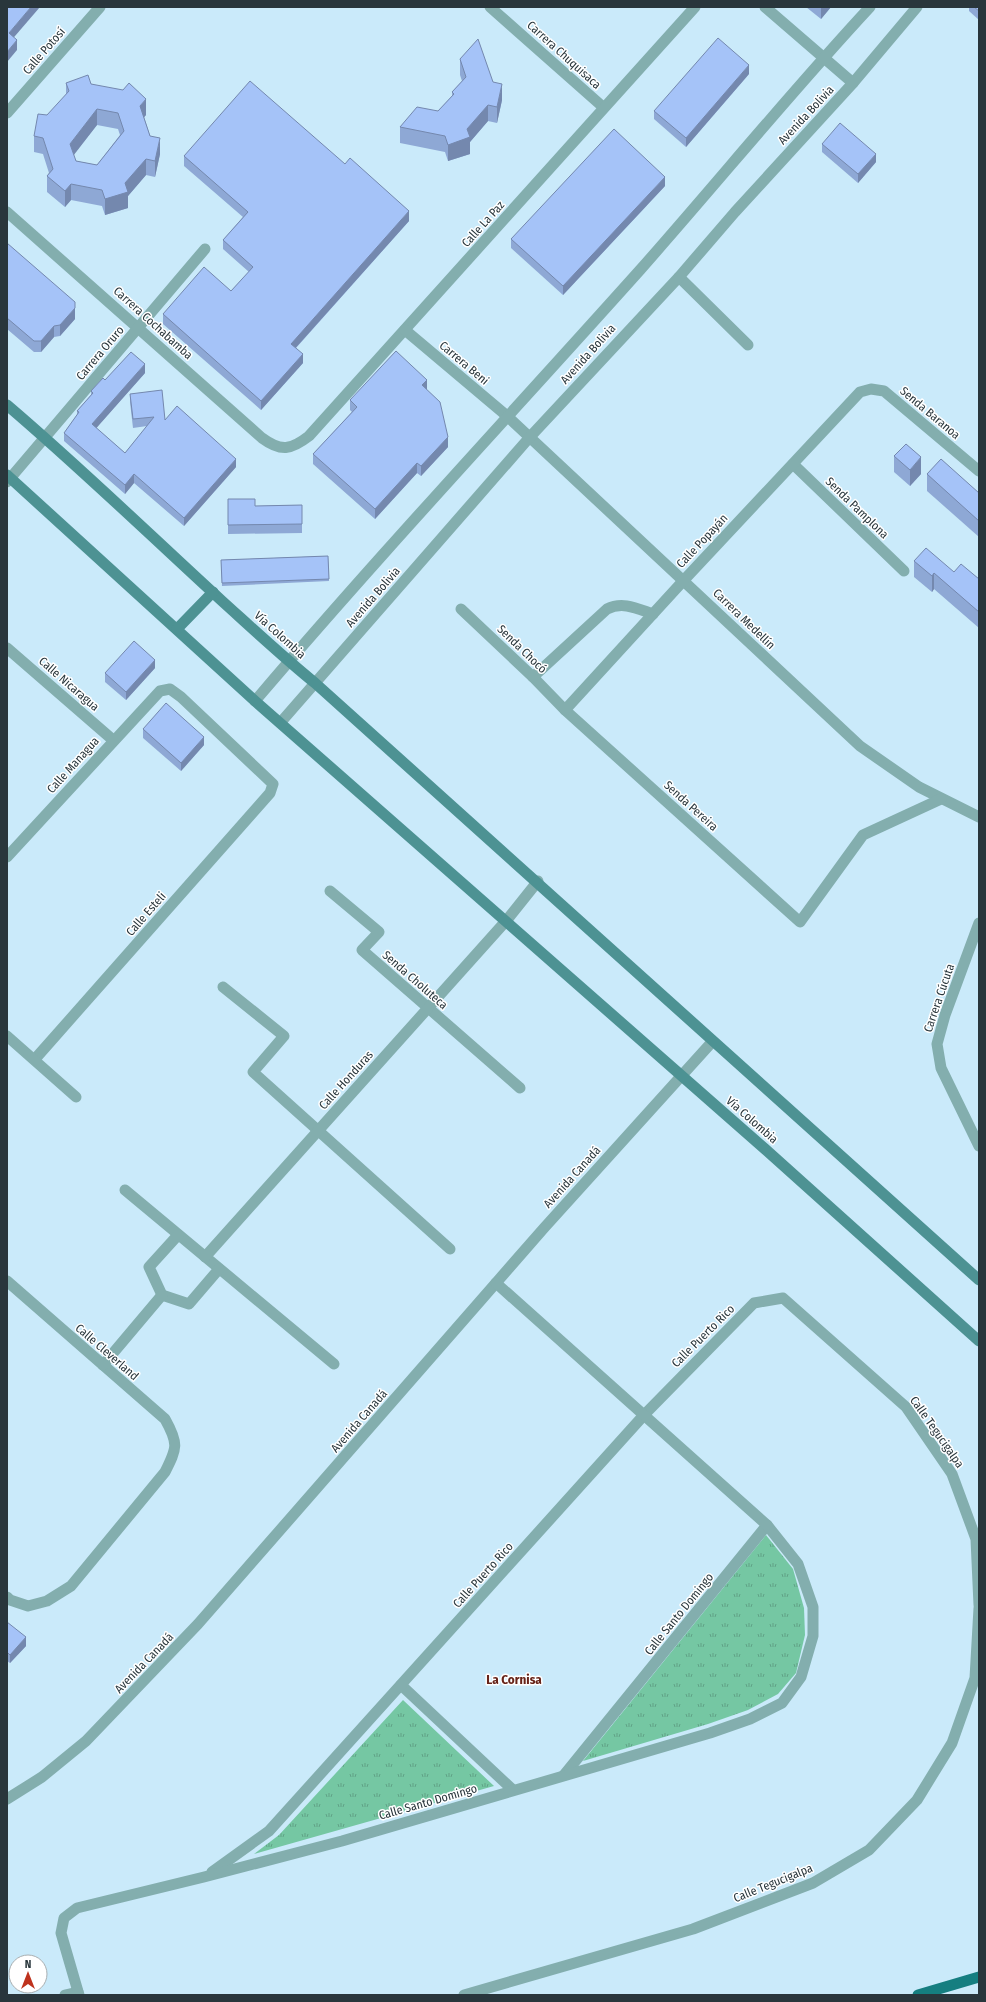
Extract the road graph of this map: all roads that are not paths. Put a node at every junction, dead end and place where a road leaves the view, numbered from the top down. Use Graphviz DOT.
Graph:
graph roads {
  1 [pos="100,7"];
  2 [pos="490,7"];
  3 [pos="695,7"];
  4 [pos="765,7"];
  5 [pos="870,7"];
  6 [pos="917,7"];
  7 [pos="823,58"];
  8 [pos="853,83"];
  9 [pos="603,107"];
  10 [pos="7,113"];
  11 [pos="7,212"];
  12 [pos="206,249"];
  13 [pos="679,277"];
  14 [pos="138,327"];
  15 [pos="405,330"];
  16 [pos="748,345"];
  17 [pos="860,392"];
  18 [pos="7,405"];
  19 [pos="507,416"];
  20 [pos="46,438"];
  21 [pos="529,438"];
  22 [pos="284,448"];
  23 [pos="792,464"];
  24 [pos="979,471"];
  25 [pos="8,478"];
  26 [pos="904,571"];
  27 [pos="684,580"];
  28 [pos="213,592"];
  29 [pos="461,609"];
  30 [pos="653,614"];
  31 [pos="177,629"];
  32 [pos="7,648"];
  33 [pos="289,662"];
  34 [pos="533,677"];
  35 [pos="316,683"];
  36 [pos="255,701"];
  37 [pos="565,710"];
  38 [pos="281,722"];
  39 [pos="113,740"];
  40 [pos="273,784"];
  41 [pos="941,799"];
  42 [pos="979,817"];
  43 [pos="7,857"];
  44 [pos="538,881"];
  45 [pos="330,891"];
  46 [pos="506,920"];
  47 [pos="979,923"];
  48 [pos="223,987"];
  49 [pos="427,1008"];
  50 [pos="7,1036"];
  51 [pos="712,1042"];
  52 [pos="35,1059"];
  53 [pos="681,1075"];
  54 [pos="520,1088"];
  55 [pos="76,1097"];
  56 [pos="318,1130"];
  57 [pos="979,1146"];
  58 [pos="125,1190"];
  59 [pos="178,1235"];
  60 [pos="450,1249"];
  61 [pos="205,1257"];
  62 [pos="219,1268"];
  63 [pos="979,1280"];
  64 [pos="7,1282"];
  65 [pos="496,1284"];
  66 [pos="162,1295"];
  67 [pos="783,1298"];
  68 [pos="979,1340"];
  69 [pos="334,1364"];
  70 [pos="103,1365"];
  71 [pos="644,1415"];
  72 [pos="767,1525"];
  73 [pos="7,1597"];
  74 [pos="979,1605"];
  75 [pos="979,1608"];
  76 [pos="401,1685"];
  77 [pos="564,1775"];
  78 [pos="513,1790"];
  79 [pos="7,1799"];
  80 [pos="204,1877"];
  81 [pos="979,1977"];
  82 [pos="79,1993"];
  83 [pos="65,1995"];
  84 [pos="464,1995"];
  85 [pos="918,1995"];
  1 -- 10 [label="street, Calle Potosí"];
  2 -- 9 [label="street, Carrera Chuquisaca"];
  3 -- 9 [label="street, Calle La Paz"];
  4 -- 7 [label="street"];
  5 -- 7 [label="street, Avenida Bolivia"];
  6 -- 8 [label="street, Avenida Bolivia"];
  7 -- 8 [label="street"];
  7 -- 19 [label="street, Avenida Bolivia"];
  8 -- 13 [label="street, Avenida Bolivia"];
  9 -- 15 [label="street, Calle La Paz"];
  11 -- 14 [label="street, Carrera Cochabamba"];
  12 -- 14 [label="street, Carrera Oruro"];
  13 -- 16 [label="street"];
  13 -- 21 [label="street, Avenida Bolivia"];
  14 -- 20 [label="street, Carrera Oruro"];
  14 -- 22 [label="street, Carrera Cochabamba"];
  15 -- 19 [label="street, Carrera Beni"];
  15 -- 22 [label="street, Calle La Paz"];
  17 -- 23 [label="street, Calle Popayán"];
  17 -- 24 [label="street, Senda Baranoa"];
  18 -- 20 [label="main road, Vía Colombia"];
  19 -- 21 [label="street, Carrera Medellín"];
  19 -- 33 [label="street, Avenida Bolivia"];
  20 -- 25 [label="street, Carrera Oruro"];
  20 -- 28 [label="main road, Vía Colombia"];
  21 -- 27 [label="street, Carrera Medellín"];
  21 -- 35 [label="street, Avenida Bolivia"];
  23 -- 26 [label="street, Senda Pamplona"];
  23 -- 27 [label="street, Calle Popayán"];
  25 -- 31 [label="main road, Vía Colombia"];
  27 -- 30 [label="street, Calle Popayán"];
  27 -- 41 [label="street, Carrera Medellín"];
  28 -- 31 [label="main road"];
  28 -- 33 [label="main road, Vía Colombia"];
  29 -- 34 [label="street, Senda Chocó"];
  30 -- 34 [label="street"];
  30 -- 37 [label="street, Calle Popayán"];
  31 -- 36 [label="main road, Vía Colombia"];
  32 -- 39 [label="street, Calle Nicaragua"];
  33 -- 35 [label="main road, Vía Colombia"];
  33 -- 36 [label="street, Avenida Bolivia"];
  34 -- 37 [label="street, Senda Chocó"];
  35 -- 38 [label="street, Avenida Bolivia"];
  35 -- 44 [label="main road, Vía Colombia"];
  36 -- 38 [label="main road, Vía Colombia"];
  37 -- 41 [label="street, Senda Pereira"];
  38 -- 46 [label="main road, Vía Colombia"];
  39 -- 40 [label="street, Calle Managua"];
  39 -- 43 [label="street, Calle Managua"];
  40 -- 52 [label="street, Calle Esteli"];
  41 -- 42 [label="street, Carrera Medellín"];
  44 -- 46 [label="street"];
  44 -- 51 [label="main road, Vía Colombia"];
  45 -- 49 [label="street, Senda Choluteca"];
  46 -- 49 [label="street, Calle Honduras"];
  46 -- 53 [label="main road, Vía Colombia"];
  47 -- 57 [label="street, Carrera Cúcuta"];
  48 -- 56 [label="street"];
  49 -- 54 [label="street, Senda Choluteca"];
  49 -- 56 [label="street, Calle Honduras"];
  50 -- 52 [label="street"];
  51 -- 53 [label="street, Avenida Canadá"];
  51 -- 63 [label="main road, Vía Colombia"];
  52 -- 55 [label="street"];
  53 -- 65 [label="street, Avenida Canadá"];
  53 -- 68 [label="main road, Vía Colombia"];
  56 -- 60 [label="street"];
  56 -- 61 [label="street, Calle Honduras"];
  58 -- 59 [label="street"];
  59 -- 61 [label="street"];
  59 -- 66 [label="street"];
  61 -- 62 [label="street"];
  62 -- 66 [label="street"];
  62 -- 69 [label="street"];
  64 -- 70 [label="street, Calle Cleverland"];
  65 -- 71 [label="street"];
  65 -- 79 [label="street, Avenida Canadá"];
  66 -- 70 [label="street"];
  67 -- 71 [label="street, Calle Puerto Rico"];
  67 -- 74 [label="street, Calle Tegucigalpa"];
  70 -- 73 [label="street, Calle Cleverland"];
  71 -- 72 [label="street"];
  71 -- 76 [label="street, Calle Puerto Rico"];
  72 -- 77 [label="street, Calle Santo Domingo"];
  72 -- 77 [label="street"];
  75 -- 84 [label="street, Calle Tegucigalpa"];
  76 -- 78 [label="street"];
  76 -- 80 [label="street, Calle Puerto Rico"];
  77 -- 78 [label="street, Calle Santo Domingo"];
  78 -- 80 [label="street, Calle Santo Domingo"];
  80 -- 82 [label="street, Calle Santo Domingo"];
  81 -- 85 [label="main road"];
  82 -- 83 [label="street"];
}
